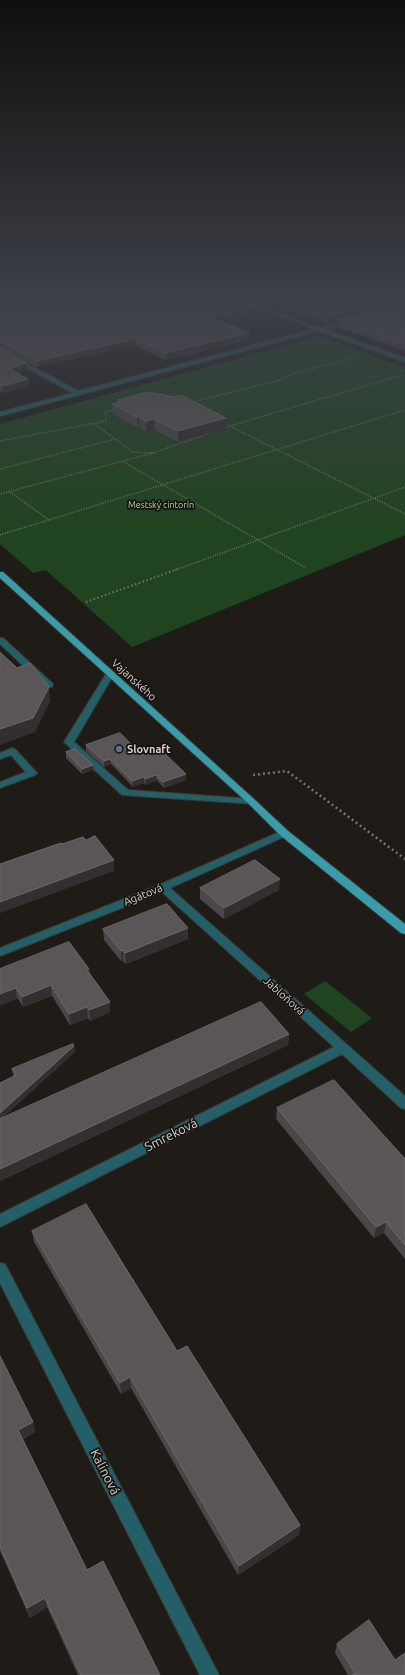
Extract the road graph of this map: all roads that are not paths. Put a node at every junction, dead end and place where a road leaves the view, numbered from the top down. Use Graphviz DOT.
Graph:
graph roads {
  1 [pos="46,376"];
  2 [pos="141,376"];
  3 [pos="77,393"];
  4 [pos="0,414"];
  5 [pos="0,574"];
  6 [pos="0,640"];
  7 [pos="110,674"];
  8 [pos="49,685"];
  9 [pos="0,756"];
  10 [pos="0,785"];
  11 [pos="252,802"];
  12 [pos="284,833"];
  13 [pos="163,887"];
  14 [pos="405,930"];
  15 [pos="0,952"];
  16 [pos="342,1048"];
  17 [pos="405,1104"];
  18 [pos="0,1221"];
  19 [pos="0,1269"];
  20 [pos="210,1675"];
  1 -- 3 [label="street"];
  2 -- 3 [label="street"];
  3 -- 4 [label="street"];
  5 -- 7 [label="main road, Vajanského"];
  6 -- 8 [label="street"];
  7 -- 11 [label="main road, Vajanského"];
  7 -- 11 [label="street"];
  9 -- 10 [label="street"];
  11 -- 12 [label="main road, Vajanského"];
  12 -- 13 [label="street, Agátová"];
  12 -- 14 [label="main road, Vajanského"];
  13 -- 15 [label="street, Agátová"];
  13 -- 16 [label="street, Jabloňová"];
  16 -- 17 [label="street, Jabloňová"];
  16 -- 18 [label="street, Smreková"];
  19 -- 20 [label="street, Kalinová"];
}
